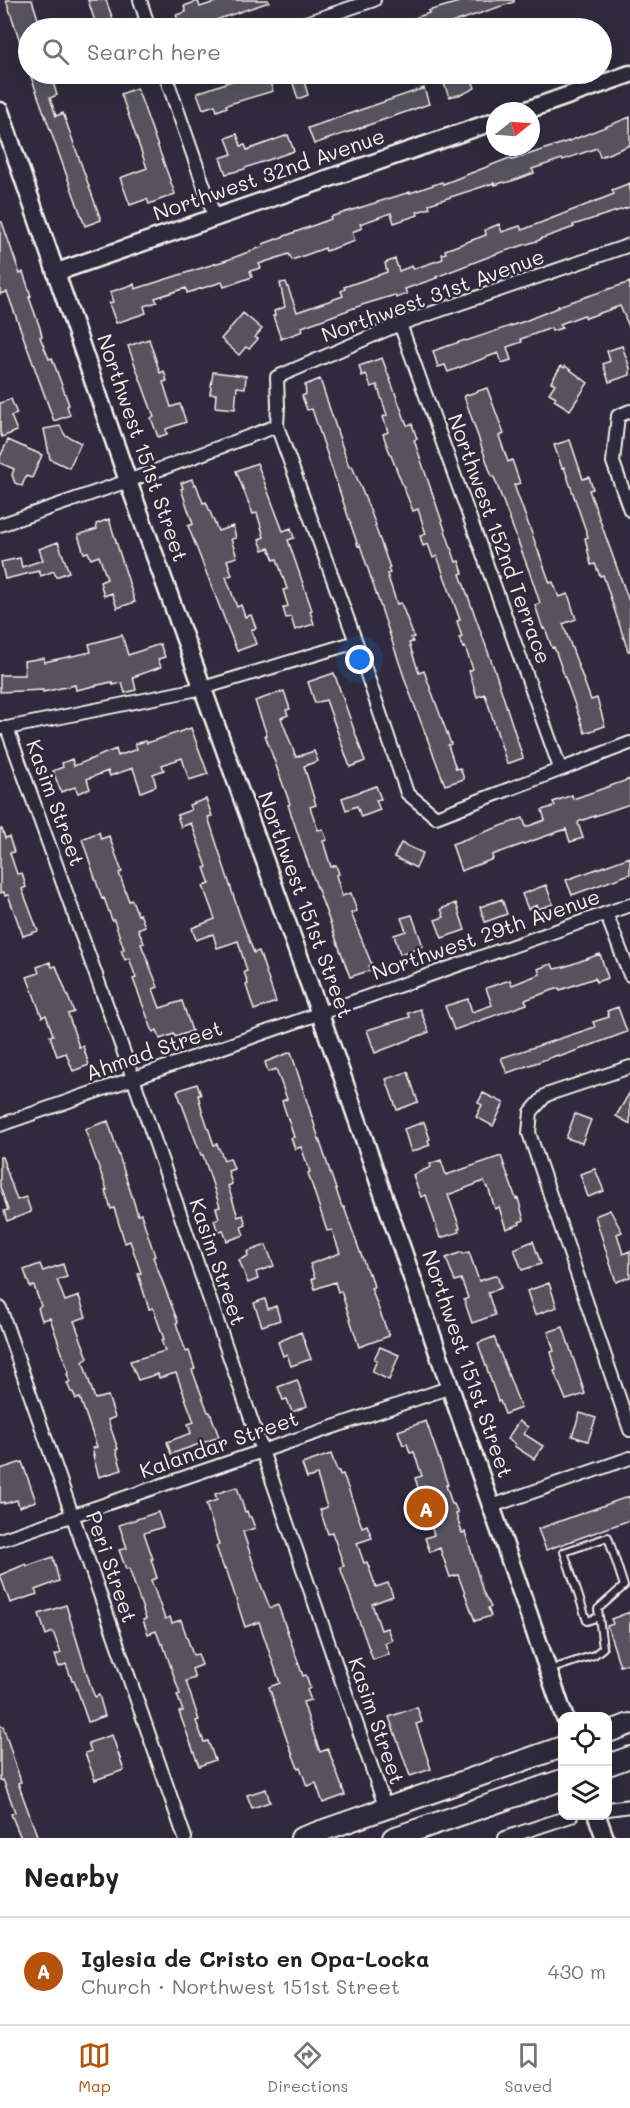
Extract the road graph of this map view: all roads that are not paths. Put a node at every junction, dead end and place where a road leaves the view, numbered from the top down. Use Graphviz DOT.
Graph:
graph roads {
  1 [pos="140,0"];
  2 [pos="374,0"];
  3 [pos="146,18"];
  4 [pos="321,18"];
  5 [pos="630,74"];
  6 [pos="612,80"];
  7 [pos="168,84"];
  8 [pos="601,84"];
  9 [pos="540,105"];
  10 [pos="0,111"];
  11 [pos="486,124"];
  12 [pos="215,218"];
  13 [pos="630,245"];
  14 [pos="57,272"];
  15 [pos="400,324"];
  16 [pos="630,411"];
  17 [pos="277,426"];
  18 [pos="128,481"];
  19 [pos="630,510"];
  20 [pos="0,525"];
  21 [pos="356,642"];
  22 [pos="203,688"];
  23 [pos="4,728"];
  24 [pos="630,743"];
  25 [pos="560,768"];
  26 [pos="630,905"];
  27 [pos="606,913"];
  28 [pos="630,975"];
  29 [pos="321,1014"];
  30 [pos="630,1067"];
  31 [pos="133,1078"];
  32 [pos="0,1125"];
  33 [pos="0,1308"];
  34 [pos="451,1387"];
  35 [pos="630,1430"];
  36 [pos="262,1451"];
  37 [pos="630,1458"];
  38 [pos="492,1506"];
  39 [pos="73,1516"];
  40 [pos="0,1540"];
  41 [pos="599,1617"];
  42 [pos="548,1670"];
  43 [pos="563,1712"];
  44 [pos="630,1724"];
  45 [pos="612,1731"];
  46 [pos="558,1748"];
  47 [pos="630,1757"];
  48 [pos="612,1764"];
  49 [pos="558,1781"];
  50 [pos="630,1806"];
  51 [pos="612,1808"];
  52 [pos="386,1809"];
  53 [pos="558,1820"];
  54 [pos="599,1820"];
  55 [pos="185,1838"];
  56 [pos="301,1838"];
  57 [pos="393,1838"];
  58 [pos="506,1838"];
  59 [pos="605,1838"];
  1 -- 3 [label="street"];
  2 -- 4 [label="street"];
  5 -- 6 [label="street"];
  7 -- 12 [label="street"];
  8 -- 9 [label="street"];
  10 -- 14 [label="street, Northwest 151st Street"];
  11 -- 12 [label="street, Northwest 32nd Avenue"];
  12 -- 14 [label="street, Northwest 32nd Avenue"];
  13 -- 15 [label="street, Northwest 31st Avenue"];
  14 -- 18 [label="street, Northwest 151st Street"];
  15 -- 17 [label="street, Northwest 31st Avenue"];
  15 -- 25 [label="street, Northwest 152nd Terrace"];
  16 -- 19 [label="street"];
  17 -- 18 [label="street"];
  17 -- 21 [label="street"];
  18 -- 20 [label="street"];
  18 -- 22 [label="street, Northwest 151st Street"];
  21 -- 22 [label="street"];
  21 -- 25 [label="street"];
  22 -- 23 [label="street"];
  22 -- 29 [label="street, Northwest 151st Street"];
  23 -- 31 [label="street, Kasim Street"];
  24 -- 25 [label="street"];
  26 -- 27 [label="street, Northwest 29th Avenue"];
  27 -- 28 [label="street"];
  27 -- 29 [label="street, Northwest 29th Avenue"];
  29 -- 31 [label="street, Ahmad Street"];
  29 -- 34 [label="street, Northwest 151st Street"];
  30 -- 35 [label="street"];
  31 -- 32 [label="street, Ahmad Street"];
  31 -- 36 [label="street, Kasim Street"];
  33 -- 39 [label="street, Peri Street"];
  34 -- 36 [label="street, Kalandar Street"];
  34 -- 38 [label="street, Northwest 151st Street"];
  36 -- 39 [label="street, Kalandar Street"];
  36 -- 52 [label="street, Kasim Street"];
  37 -- 38 [label="street"];
  38 -- 42 [label="street, Northwest 151st Street"];
  39 -- 40 [label="street, Kalandar Street"];
  39 -- 55 [label="street, Peri Street"];
  41 -- 41 [label="lane"];
  41 -- 42 [label="lane"];
  42 -- 43 [label="street, Northwest 151st Street"];
  44 -- 45 [label="main road"];
  46 -- 52 [label="main road"];
  47 -- 48 [label="main road"];
  49 -- 57 [label="main road"];
  50 -- 51 [label="street"];
  52 -- 56 [label="main road"];
  53 -- 58 [label="street"];
  54 -- 59 [label="street"];
}
